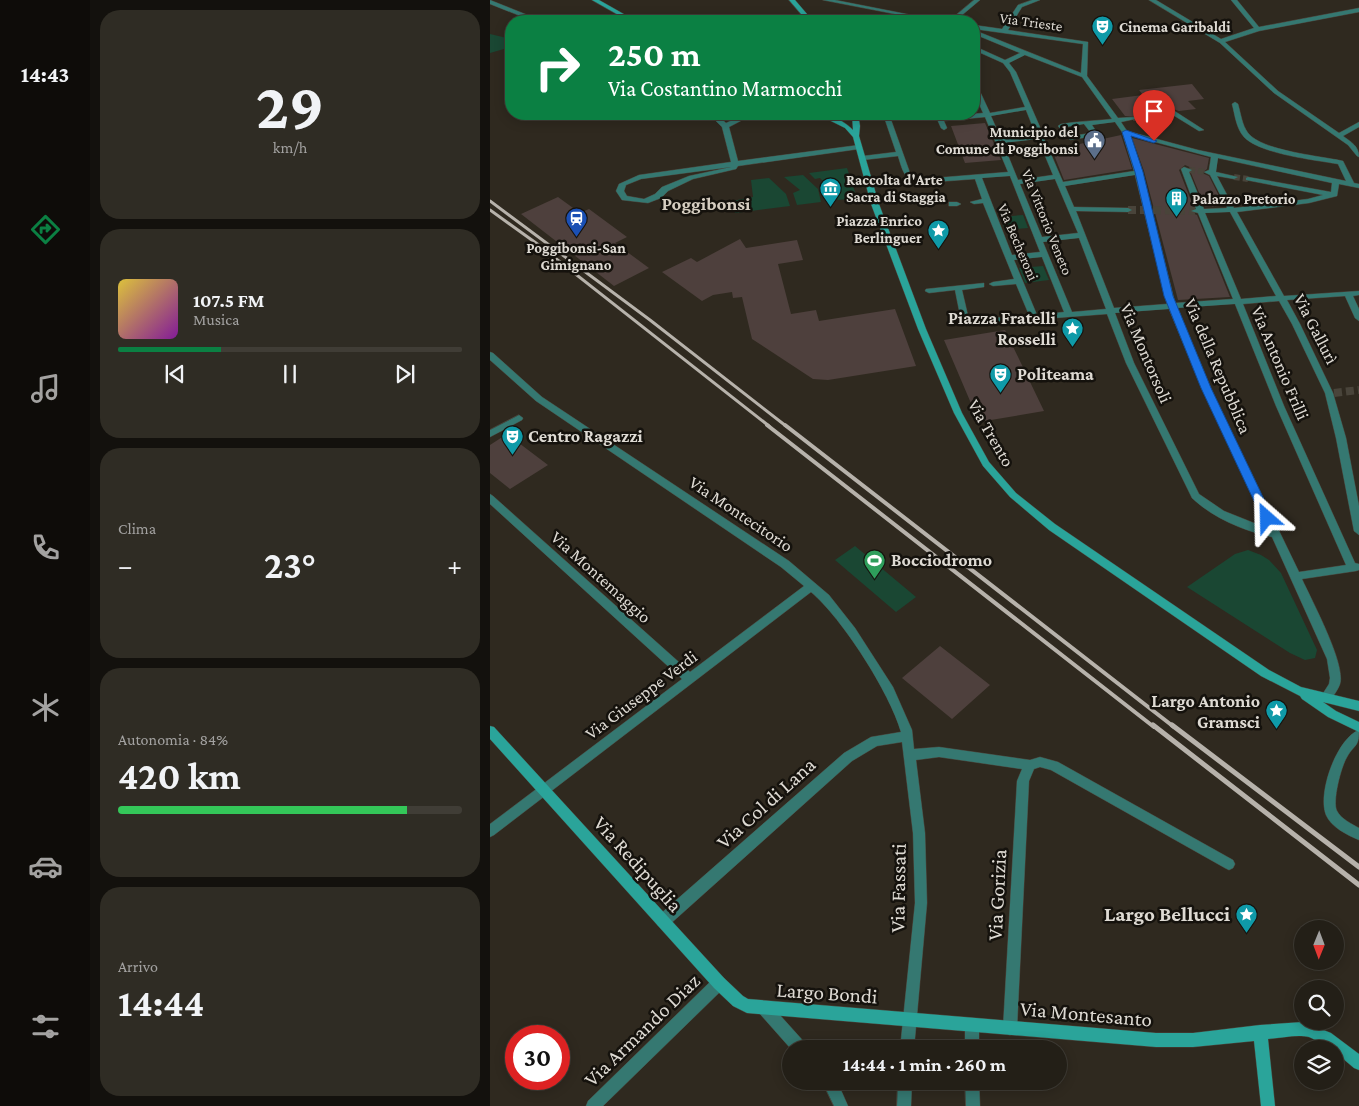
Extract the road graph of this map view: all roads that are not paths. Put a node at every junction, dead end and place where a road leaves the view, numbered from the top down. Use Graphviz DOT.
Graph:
graph roads {
  1 [pos="588,0"];
  2 [pos="595,0"];
  3 [pos="792,0"];
  4 [pos="826,0"];
  5 [pos="977,0"];
  6 [pos="1037,0"];
  7 [pos="1152,0"];
  8 [pos="1234,0"];
  9 [pos="490,2"];
  10 [pos="604,6"];
  11 [pos="1359,10"];
  12 [pos="523,15"];
  13 [pos="621,15"];
  14 [pos="805,15"];
  15 [pos="907,15"];
  16 [pos="959,15"];
  17 [pos="980,28"];
  18 [pos="1258,29"];
  19 [pos="1004,31"];
  20 [pos="980,34"];
  21 [pos="1222,42"];
  22 [pos="980,51"];
  23 [pos="1026,52"];
  24 [pos="1005,62"];
  25 [pos="1084,76"];
  26 [pos="980,98"];
  27 [pos="1234,104"];
  28 [pos="1029,108"];
  29 [pos="1169,114"];
  30 [pos="988,115"];
  31 [pos="980,116"];
  32 [pos="1133,118"];
  33 [pos="720,120"];
  34 [pos="738,120"];
  35 [pos="833,120"];
  36 [pos="856,120"];
  37 [pos="888,120"];
  38 [pos="940,120"];
  39 [pos="1116,120"];
  40 [pos="1088,124"];
  41 [pos="1359,124"];
  42 [pos="725,126"];
  43 [pos="944,128"];
  44 [pos="1201,130"];
  45 [pos="1066,132"];
  46 [pos="1126,132"];
  47 [pos="856,136"];
  48 [pos="1338,136"];
  49 [pos="1040,138"];
  50 [pos="999,141"];
  51 [pos="859,146"];
  52 [pos="900,154"];
  53 [pos="1359,155"];
  54 [pos="1215,156"];
  55 [pos="863,158"];
  56 [pos="735,162"];
  57 [pos="1186,169"];
  58 [pos="1139,172"];
  59 [pos="1209,173"];
  60 [pos="1013,174"];
  61 [pos="645,176"];
  62 [pos="978,177"];
  63 [pos="1234,177"];
  64 [pos="1248,179"];
  65 [pos="1060,180"];
  66 [pos="1016,182"];
  67 [pos="1336,182"];
  68 [pos="1351,185"];
  69 [pos="1359,186"];
  70 [pos="665,189"];
  71 [pos="1333,195"];
  72 [pos="986,201"];
  73 [pos="974,202"];
  74 [pos="1071,209"];
  75 [pos="1128,210"];
  76 [pos="1233,210"];
  77 [pos="1197,211"];
  78 [pos="1082,235"];
  79 [pos="1039,240"];
  80 [pos="1045,254"];
  81 [pos="1010,258"];
  82 [pos="1019,281"];
  83 [pos="993,284"];
  84 [pos="981,285"];
  85 [pos="958,288"];
  86 [pos="929,291"];
  87 [pos="1359,293"];
  88 [pos="1348,294"];
  89 [pos="1282,298"];
  90 [pos="1237,301"];
  91 [pos="1172,306"];
  92 [pos="1110,311"];
  93 [pos="1069,315"];
  94 [pos="1034,318"];
  95 [pos="1359,318"];
  96 [pos="490,355"];
  97 [pos="520,418"];
  98 [pos="490,434"];
  99 [pos="490,498"];
  100 [pos="1359,530"];
  101 [pos="1275,534"];
  102 [pos="1356,567"];
  103 [pos="1296,576"];
  104 [pos="812,586"];
  105 [pos="690,679"];
  106 [pos="1299,690"];
  107 [pos="1326,698"];
  108 [pos="1359,706"];
  109 [pos="1359,727"];
  110 [pos="490,731"];
  111 [pos="1359,735"];
  112 [pos="908,736"];
  113 [pos="910,755"];
  114 [pos="1030,765"];
  115 [pos="544,790"];
  116 [pos="490,831"];
  117 [pos="1359,834"];
  118 [pos="1229,864"];
  119 [pos="663,921"];
  120 [pos="719,983"];
  121 [pos="764,1009"];
  122 [pos="908,1021"];
  123 [pos="972,1025"];
  124 [pos="1010,1028"];
  125 [pos="1260,1032"];
  126 [pos="793,1040"];
  127 [pos="907,1040"];
  128 [pos="972,1040"];
  129 [pos="1359,1063"];
  130 [pos="835,1090"];
  131 [pos="905,1090"];
  132 [pos="972,1090"];
  133 [pos="593,1106"];
  134 [pos="841,1106"];
  135 [pos="904,1106"];
  136 [pos="973,1106"];
  137 [pos="1268,1106"];
  1 -- 10 [label="main road"];
  2 -- 10 [label="main road"];
  3 -- 14 [label="main road"];
  4 -- 15 [label="street"];
  5 -- 16 [label="street"];
  6 -- 19 [label="street"];
  7 -- 21 [label="street"];
  8 -- 18 [label="street"];
  9 -- 12 [label="street"];
  10 -- 13 [label="main road"];
  11 -- 18 [label="street"];
  17 -- 19 [label="street, Via Trieste"];
  18 -- 21 [label="street"];
  19 -- 25 [label="street, Via Trieste"];
  20 -- 23 [label="street"];
  21 -- 48 [label="street"];
  22 -- 24 [label="street"];
  23 -- 24 [label="street"];
  23 -- 25 [label="street"];
  24 -- 28 [label="street, Via Montorsoli"];
  25 -- 39 [label="street, Via della Repubblica"];
  26 -- 30 [label="street, Via Vittorio Veneto"];
  27 -- 68 [label="street"];
  28 -- 30 [label="street"];
  28 -- 49 [label="street, Via Montorsoli"];
  29 -- 44 [label="street"];
  30 -- 31 [label="street"];
  30 -- 50 [label="street, Via Vittorio Veneto"];
  32 -- 39 [label="street"];
  33 -- 42 [label="street"];
  34 -- 42 [label="street"];
  35 -- 47 [label="main road"];
  36 -- 47 [label="main road, Via Trento"];
  37 -- 52 [label="street"];
  38 -- 43 [label="street"];
  39 -- 40 [label="street"];
  39 -- 46 [label="street, Via della Repubblica"];
  40 -- 45 [label="street"];
  40 -- 45 [label="street"];
  41 -- 48 [label="street"];
  42 -- 56 [label="street"];
  45 -- 49 [label="street"];
  46 -- 54 [label="street"];
  46 -- 58 [label="street, Via della Repubblica"];
  47 -- 51 [label="main road, Via Trento"];
  48 -- 53 [label="street"];
  49 -- 50 [label="street"];
  49 -- 65 [label="street, Via Montorsoli"];
  50 -- 60 [label="street, Via Vittorio Veneto"];
  51 -- 55 [label="main road, Via Trento"];
  51 -- 56 [label="street"];
  52 -- 55 [label="street"];
  52 -- 62 [label="street"];
  54 -- 59 [label="street"];
  54 -- 67 [label="street"];
  55 -- 106 [label="main road, Via Trento"];
  56 -- 61 [label="street"];
  56 -- 70 [label="street"];
  57 -- 77 [label="street, Via Antonio Frilli"];
  58 -- 65 [label="street"];
  58 -- 91 [label="street, Via della Repubblica"];
  59 -- 63 [label="street"];
  59 -- 76 [label="street, Via Gallurì"];
  60 -- 62 [label="street"];
  60 -- 66 [label="street, Via Vittorio Veneto"];
  61 -- 70 [label="street"];
  61 -- 70 [label="street"];
  62 -- 72 [label="street, Via Becheroni"];
  64 -- 71 [label="street"];
  65 -- 66 [label="street"];
  65 -- 74 [label="street, Via Montorsoli"];
  66 -- 79 [label="street, Via Vittorio Veneto"];
  67 -- 68 [label="street"];
  67 -- 71 [label="street"];
  68 -- 69 [label="street"];
  71 -- 76 [label="street"];
  72 -- 73 [label="street"];
  72 -- 81 [label="street, Via Becheroni"];
  74 -- 75 [label="street"];
  74 -- 78 [label="street, Via Montorsoli"];
  76 -- 77 [label="street"];
  76 -- 89 [label="street, Via Gallurì"];
  77 -- 90 [label="street, Via Antonio Frilli"];
  78 -- 79 [label="street"];
  78 -- 92 [label="street, Via Montorsoli"];
  79 -- 80 [label="street, Via Vittorio Veneto"];
  80 -- 81 [label="street"];
  80 -- 93 [label="street, Via Vittorio Veneto"];
  81 -- 82 [label="street, Via Becheroni"];
  82 -- 83 [label="street"];
  82 -- 94 [label="street, Via Becheroni"];
  84 -- 85 [label="street"];
  85 -- 86 [label="street"];
  85 -- 94 [label="street"];
  87 -- 88 [label="street"];
  88 -- 89 [label="street"];
  88 -- 95 [label="street"];
  89 -- 90 [label="street"];
  89 -- 100 [label="street, Via Gallurì"];
  90 -- 91 [label="street"];
  90 -- 102 [label="street, Via Antonio Frilli"];
  91 -- 92 [label="street"];
  91 -- 101 [label="street, Via della Repubblica"];
  92 -- 93 [label="street"];
  92 -- 101 [label="street, Via Montorsoli"];
  93 -- 94 [label="street"];
  96 -- 104 [label="street, Via Montecitorio"];
  97 -- 98 [label="street"];
  99 -- 105 [label="street, Via Montemaggio"];
  101 -- 103 [label="street, Via della Repubblica"];
  102 -- 103 [label="street"];
  103 -- 107 [label="street, Via della Repubblica"];
  104 -- 105 [label="street, Via Giuseppe Verdi"];
  104 -- 112 [label="street, Via Montecitorio"];
  105 -- 115 [label="street, Via Giuseppe Verdi"];
  106 -- 107 [label="main road"];
  106 -- 109 [label="main road"];
  107 -- 108 [label="main road"];
  110 -- 115 [label="main road, Via Redipuglia"];
  111 -- 117 [label="street"];
  112 -- 113 [label="street, Via Montecitorio"];
  112 -- 119 [label="street, Via Col di Lana"];
  113 -- 114 [label="street"];
  113 -- 122 [label="street, Via Fassati"];
  114 -- 118 [label="street"];
  114 -- 124 [label="street, Via Gorizia"];
  115 -- 116 [label="street, Via Giuseppe Verdi"];
  115 -- 119 [label="main road, Via Redipuglia"];
  119 -- 120 [label="main road, Via Redipuglia"];
  120 -- 121 [label="main road, Via Redipuglia"];
  120 -- 133 [label="street, Via Armando Diaz"];
  121 -- 122 [label="main road, Largo Bondi"];
  121 -- 126 [label="street, Largo Bondi"];
  122 -- 123 [label="main road, Via Montesanto"];
  122 -- 127 [label="street, Via Fassati"];
  123 -- 124 [label="main road, Via Montesanto"];
  123 -- 128 [label="street"];
  124 -- 125 [label="main road, Via Montesanto"];
  125 -- 129 [label="main road, Via Montesanto"];
  125 -- 137 [label="main road"];
  130 -- 134 [label="street"];
  131 -- 135 [label="street"];
  132 -- 136 [label="street"];
}
